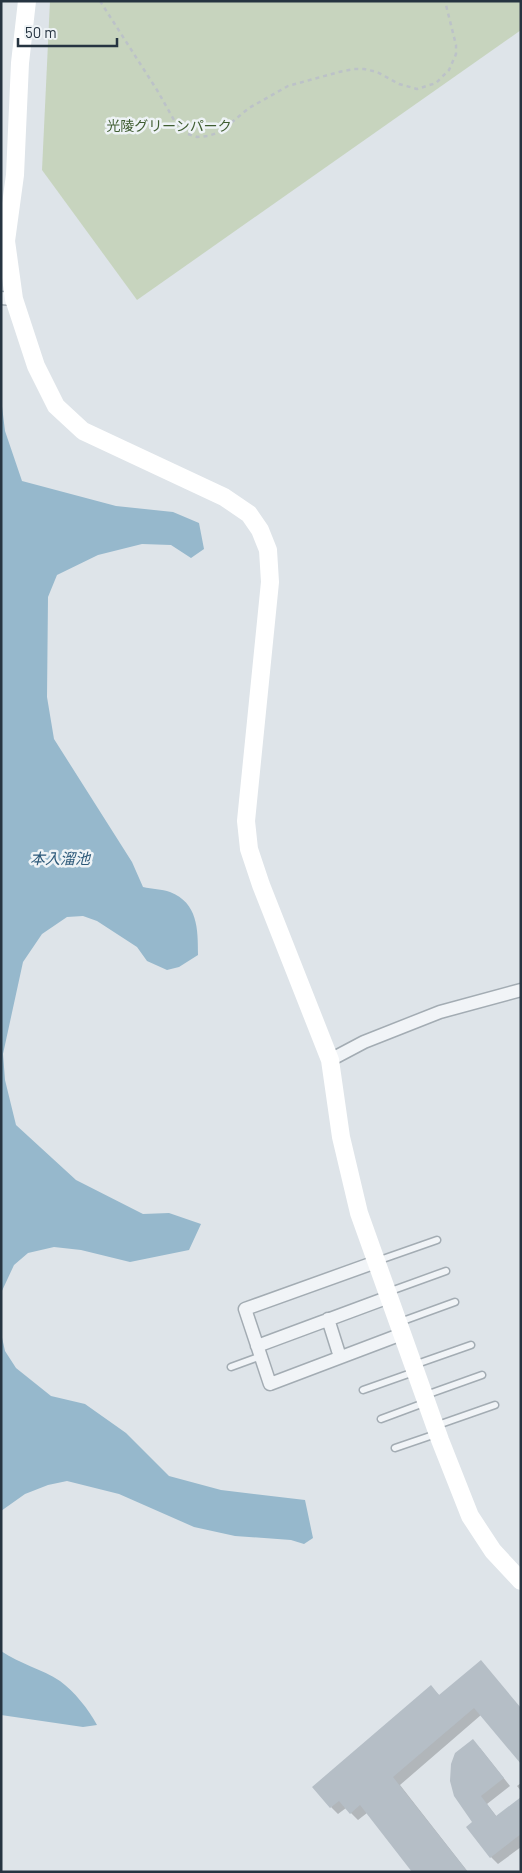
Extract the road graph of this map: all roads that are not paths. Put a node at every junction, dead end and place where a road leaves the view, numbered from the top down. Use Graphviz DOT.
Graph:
graph roads {
  1 [pos="27,1"];
  2 [pos="8,299"];
  3 [pos="521,990"];
  4 [pos="330,1060"];
  5 [pos="436,1240"];
  6 [pos="376,1262"];
  7 [pos="446,1271"];
  8 [pos="388,1294"];
  9 [pos="455,1302"];
  10 [pos="328,1319"];
  11 [pos="400,1328"];
  12 [pos="472,1345"];
  13 [pos="259,1351"];
  14 [pos="340,1357"];
  15 [pos="231,1367"];
  16 [pos="414,1368"];
  17 [pos="482,1375"];
  18 [pos="364,1390"];
  19 [pos="425,1399"];
  20 [pos="495,1405"];
  21 [pos="381,1419"];
  22 [pos="436,1430"];
  23 [pos="395,1448"];
  24 [pos="521,1581"];
  1 -- 2 [label="street"];
  2 -- 4 [label="street"];
  3 -- 4 [label="street"];
  4 -- 6 [label="street"];
  5 -- 6 [label="lane"];
  6 -- 8 [label="street"];
  6 -- 13 [label="street"];
  7 -- 8 [label="lane"];
  8 -- 10 [label="street"];
  8 -- 11 [label="street"];
  9 -- 11 [label="lane"];
  10 -- 13 [label="street"];
  10 -- 14 [label="street"];
  11 -- 14 [label="street"];
  11 -- 16 [label="street"];
  12 -- 16 [label="lane"];
  13 -- 14 [label="street"];
  13 -- 15 [label="lane"];
  16 -- 18 [label="lane"];
  16 -- 19 [label="street"];
  17 -- 19 [label="lane"];
  19 -- 21 [label="lane"];
  19 -- 22 [label="street"];
  20 -- 22 [label="lane"];
  22 -- 23 [label="lane"];
  22 -- 24 [label="street"];
}
